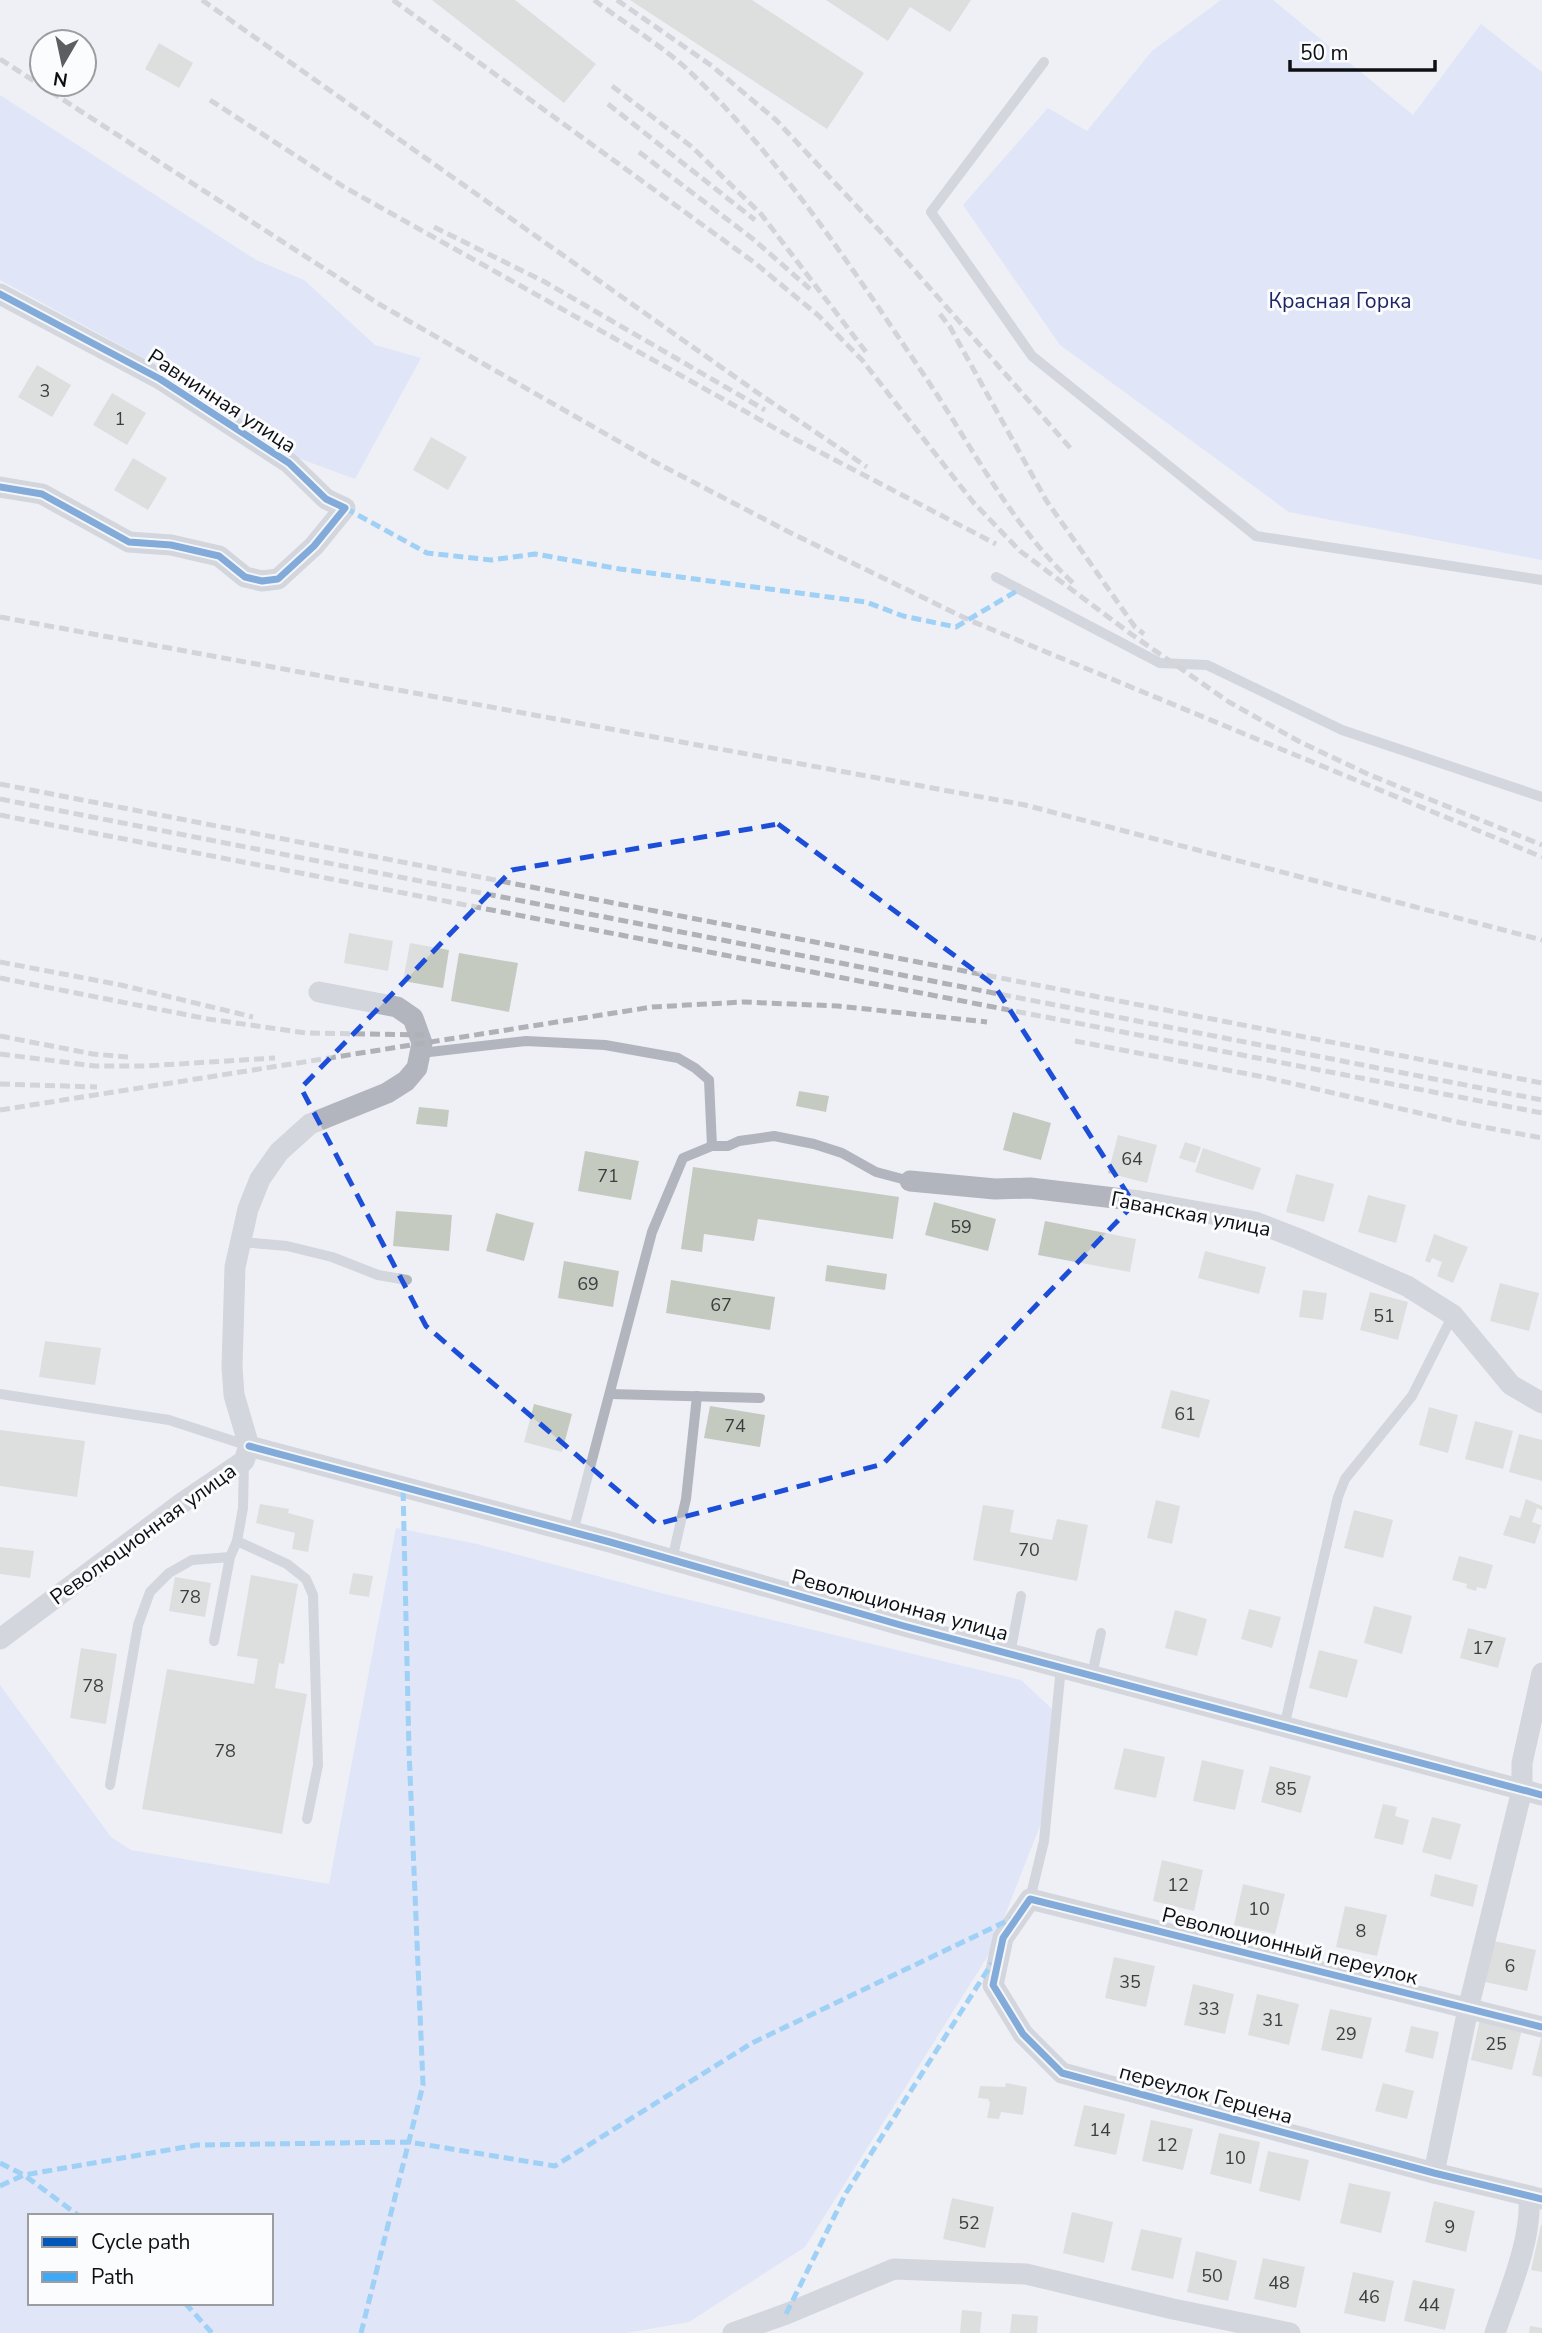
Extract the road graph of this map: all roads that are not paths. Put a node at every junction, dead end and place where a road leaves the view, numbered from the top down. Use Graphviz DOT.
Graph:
graph roads {
  1 [pos="1044,62"];
  2 [pos="0,294"];
  3 [pos="0,487"];
  4 [pos="996,577"];
  5 [pos="1542,580"];
  6 [pos="1542,797"];
  7 [pos="319,992"];
  8 [pos="421,1053"];
  9 [pos="712,1146"];
  10 [pos="910,1181"];
  11 [pos="241,1242"];
  12 [pos="407,1280"];
  13 [pos="1453,1315"];
  14 [pos="0,1394"];
  15 [pos="610,1394"];
  16 [pos="697,1396"];
  17 [pos="760,1398"];
  18 [pos="1542,1403"];
  19 [pos="247,1454"];
  20 [pos="573,1532"];
  21 [pos="237,1541"];
  22 [pos="230,1556"];
  23 [pos="672,1560"];
  24 [pos="1021,1596"];
  25 [pos="1101,1633"];
  26 [pos="0,1639"];
  27 [pos="214,1641"];
  28 [pos="1010,1654"];
  29 [pos="1061,1667"];
  30 [pos="1542,1673"];
  31 [pos="1092,1675"];
  32 [pos="1284,1727"];
  33 [pos="110,1785"];
  34 [pos="1532,1793"];
  35 [pos="307,1819"];
  36 [pos="1030,1899"];
  37 [pos="1468,2009"];
  38 [pos="1542,2027"];
  39 [pos="1434,2174"];
  40 [pos="1535,2198"];
  41 [pos="733,2333"];
  42 [pos="1290,2333"];
  43 [pos="1494,2333"];
  1 -- 5 [label="lane"];
  2 -- 3 [label="street, Равнинная улица"];
  4 -- 6 [label="lane"];
  7 -- 8 [label="street"];
  8 -- 9 [label="lane"];
  8 -- 11 [label="street"];
  9 -- 10 [label="lane"];
  9 -- 15 [label="lane"];
  10 -- 13 [label="street, Гаванская улица"];
  11 -- 12 [label="lane"];
  11 -- 19 [label="street"];
  13 -- 18 [label="street, Гаванская улица"];
  13 -- 32 [label="lane"];
  14 -- 19 [label="lane"];
  15 -- 16 [label="lane"];
  15 -- 20 [label="lane"];
  16 -- 17 [label="lane"];
  16 -- 23 [label="lane"];
  19 -- 20 [label="street, Революционная улица"];
  19 -- 21 [label="lane"];
  19 -- 26 [label="street, Революционная улица"];
  20 -- 23 [label="street, Революционная улица"];
  21 -- 22 [label="lane"];
  21 -- 35 [label="lane"];
  22 -- 27 [label="lane"];
  22 -- 33 [label="lane"];
  23 -- 28 [label="street, Революционная улица"];
  24 -- 28 [label="lane"];
  25 -- 31 [label="lane"];
  28 -- 29 [label="street, Революционная улица"];
  29 -- 31 [label="street, Революционная улица"];
  29 -- 36 [label="lane"];
  30 -- 34 [label="street"];
  31 -- 32 [label="street, Революционная улица"];
  32 -- 34 [label="street, Революционная улица"];
  34 -- 37 [label="street"];
  36 -- 37 [label="street, Революционный переулок"];
  36 -- 39 [label="street, переулок Герцена"];
  37 -- 38 [label="street, Революционный переулок"];
  37 -- 39 [label="street"];
  39 -- 40 [label="street, переулок Герцена"];
  40 -- 43 [label="street"];
  41 -- 42 [label="street"];
}
